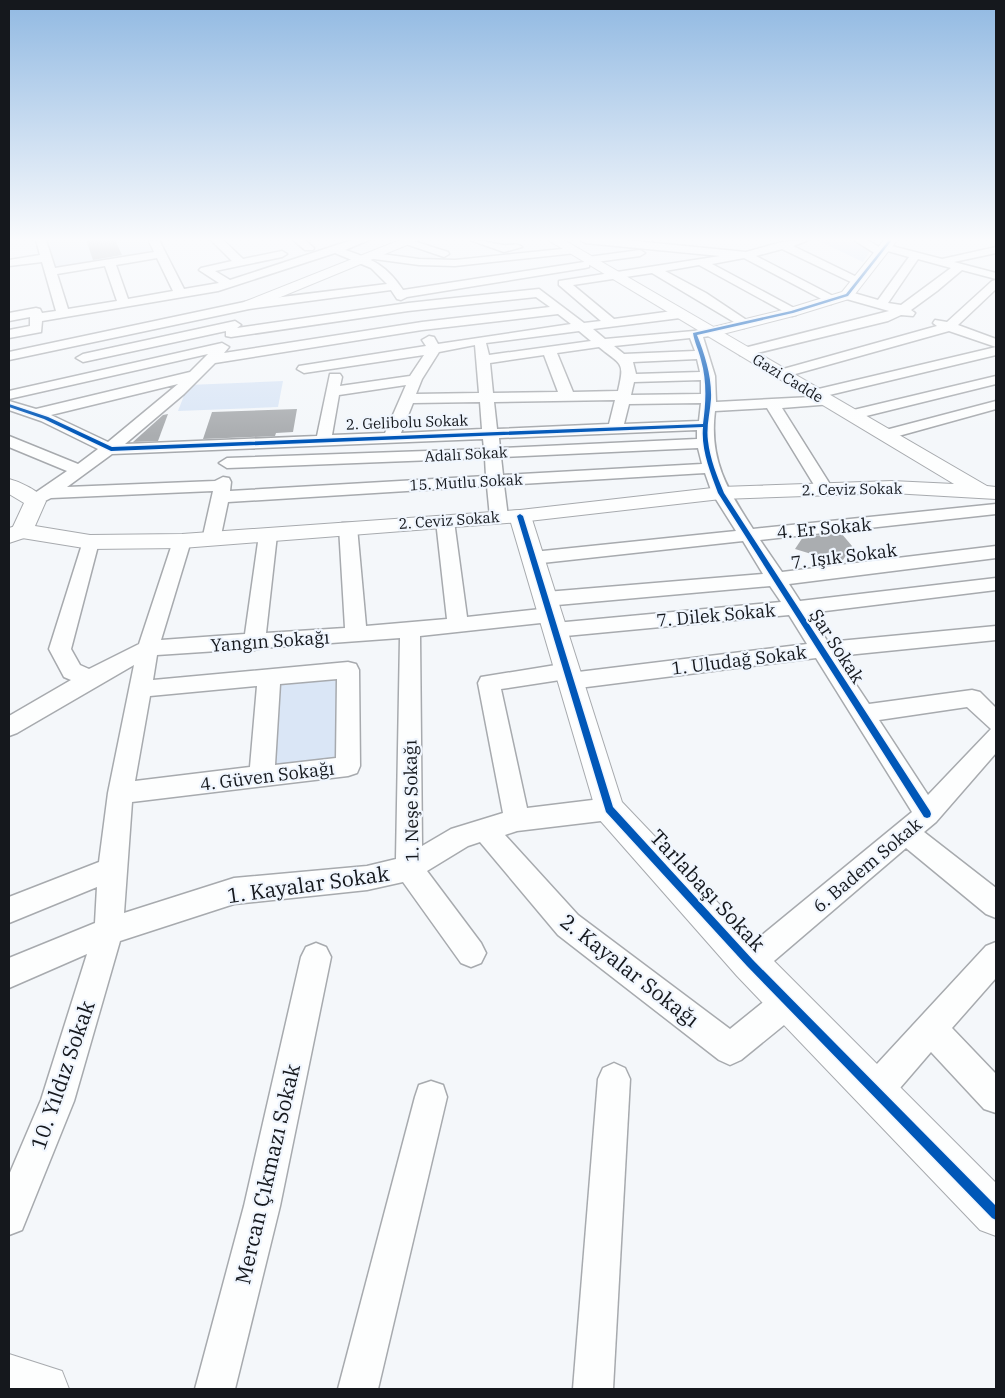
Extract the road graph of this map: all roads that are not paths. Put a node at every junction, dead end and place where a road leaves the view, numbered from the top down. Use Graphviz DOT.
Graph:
graph roads {
  1 [pos="61,305"];
  2 [pos="110,305"];
  3 [pos="248,305"];
  4 [pos="249,305"];
  5 [pos="426,305"];
  6 [pos="554,305"];
  7 [pos="590,305"];
  8 [pos="665,305"];
  9 [pos="716,305"];
  10 [pos="780,305"];
  11 [pos="814,305"];
  12 [pos="885,305"];
  13 [pos="912,305"];
  14 [pos="973,305"];
  15 [pos="408,307"];
  16 [pos="560,310"];
  17 [pos="903,311"];
  18 [pos="792,312"];
  19 [pos="63,313"];
  20 [pos="680,314"];
  21 [pos="9,317"];
  22 [pos="36,318"];
  23 [pos="611,323"];
  24 [pos="744,324"];
  25 [pos="422,326"];
  26 [pos="582,326"];
  27 [pos="950,327"];
  28 [pos="233,329"];
  29 [pos="703,333"];
  30 [pos="9,334"];
  31 [pos="481,340"];
  32 [pos="76,342"];
  33 [pos="603,343"];
  34 [pos="996,344"];
  35 [pos="222,347"];
  36 [pos="434,349"];
  37 [pos="549,351"];
  38 [pos="745,352"];
  39 [pos="703,355"];
  40 [pos="9,356"];
  41 [pos="83,358"];
  42 [pos="622,358"];
  43 [pos="212,359"];
  44 [pos="482,360"];
  45 [pos="336,364"];
  46 [pos="304,369"];
  47 [pos="781,374"];
  48 [pos="194,376"];
  49 [pos="708,376"];
  50 [pos="90,378"];
  51 [pos="628,378"];
  52 [pos="415,379"];
  53 [pos="996,380"];
  54 [pos="333,392"];
  55 [pos="9,395"];
  56 [pos="567,395"];
  57 [pos="485,396"];
  58 [pos="622,397"];
  59 [pos="821,397"];
  60 [pos="406,399"];
  61 [pos="709,402"];
  62 [pos="772,404"];
  63 [pos="9,405"];
  64 [pos="996,405"];
  65 [pos="36,414"];
  66 [pos="850,415"];
  67 [pos="704,425"];
  68 [pos="616,427"];
  69 [pos="489,432"];
  70 [pos="884,435"];
  71 [pos="392,436"];
  72 [pos="324,439"];
  73 [pos="9,441"];
  74 [pos="705,442"];
  75 [pos="231,443"];
  76 [pos="111,449"];
  77 [pos="491,453"];
  78 [pos="227,462"];
  79 [pos="711,468"];
  80 [pos="80,471"];
  81 [pos="494,480"];
  82 [pos="9,485"];
  83 [pos="825,489"];
  84 [pos="221,491"];
  85 [pos="721,493"];
  86 [pos="41,497"];
  87 [pos="993,499"];
  88 [pos="509,516"];
  89 [pos="445,520"];
  90 [pos="348,528"];
  91 [pos="15,534"];
  92 [pos="268,535"];
  93 [pos="748,535"];
  94 [pos="211,540"];
  95 [pos="182,541"];
  96 [pos="90,542"];
  97 [pos="996,552"];
  98 [pos="533,558"];
  99 [pos="776,579"];
  100 [pos="996,584"];
  101 [pos="794,608"];
  102 [pos="551,614"];
  103 [pos="458,626"];
  104 [pos="410,630"];
  105 [pos="996,634"];
  106 [pos="356,635"];
  107 [pos="254,643"];
  108 [pos="148,648"];
  109 [pos="821,650"];
  110 [pos="569,676"];
  111 [pos="269,677"];
  112 [pos="89,679"];
  113 [pos="141,689"];
  114 [pos="862,714"];
  115 [pos="996,722"];
  116 [pos="9,727"];
  117 [pos="996,737"];
  118 [pos="262,776"];
  119 [pos="120,793"];
  120 [pos="609,809"];
  121 [pos="927,814"];
  122 [pos="517,820"];
  123 [pos="485,830"];
  124 [pos="905,832"];
  125 [pos="409,868"];
  126 [pos="112,869"];
  127 [pos="996,905"];
  128 [pos="9,910"];
  129 [pos="109,931"];
  130 [pos="471,953"];
  131 [pos="996,956"];
  132 [pos="316,957"];
  133 [pos="750,963"];
  134 [pos="9,973"];
  135 [pos="789,1002"];
  136 [pos="931,1029"];
  137 [pos="614,1079"];
  138 [pos="876,1090"];
  139 [pos="432,1097"];
  140 [pos="996,1097"];
  141 [pos="996,1214"];
  142 [pos="9,1217"];
  143 [pos="9,1379"];
  144 [pos="44,1389"];
  145 [pos="215,1389"];
  146 [pos="358,1389"];
  147 [pos="593,1389"];
  1 -- 19 [label="street"];
  2 -- 19 [label="street"];
  3 -- 32 [label="street"];
  4 -- 28 [label="street"];
  5 -- 15 [label="street"];
  6 -- 16 [label="street"];
  7 -- 23 [label="street"];
  8 -- 20 [label="main road, Gazi Cadde"];
  9 -- 24 [label="street"];
  10 -- 18 [label="street"];
  11 -- 18 [label="main road"];
  12 -- 17 [label="street"];
  13 -- 17 [label="street"];
  14 -- 27 [label="street"];
  15 -- 25 [label="street"];
  15 -- 28 [label="street"];
  16 -- 25 [label="street"];
  16 -- 26 [label="street"];
  17 -- 27 [label="street"];
  17 -- 38 [label="street"];
  18 -- 24 [label="main road"];
  19 -- 22 [label="street"];
  20 -- 23 [label="street"];
  20 -- 29 [label="main road, Gazi Cadde"];
  21 -- 22 [label="street"];
  22 -- 30 [label="street"];
  23 -- 26 [label="street"];
  24 -- 29 [label="main road"];
  25 -- 36 [label="street"];
  25 -- 43 [label="street"];
  26 -- 31 [label="street"];
  26 -- 33 [label="street"];
  27 -- 34 [label="street"];
  27 -- 47 [label="street"];
  28 -- 35 [label="street"];
  28 -- 41 [label="street"];
  29 -- 33 [label="street"];
  29 -- 38 [label="main road, Gazi Cadde"];
  29 -- 39 [label="street, Şar Sokak"];
  31 -- 36 [label="street"];
  31 -- 44 [label="street"];
  32 -- 40 [label="street"];
  32 -- 41 [label="street"];
  33 -- 37 [label="street"];
  33 -- 42 [label="street"];
  34 -- 59 [label="street"];
  35 -- 43 [label="street"];
  35 -- 50 [label="street"];
  36 -- 45 [label="street"];
  36 -- 52 [label="street"];
  37 -- 44 [label="street"];
  37 -- 56 [label="street"];
  38 -- 47 [label="main road, Gazi Cadde"];
  39 -- 42 [label="street"];
  39 -- 49 [label="street, Şar Sokak"];
  41 -- 50 [label="street"];
  42 -- 51 [label="street"];
  43 -- 48 [label="street"];
  44 -- 57 [label="street"];
  45 -- 46 [label="street"];
  45 -- 54 [label="street"];
  47 -- 59 [label="main road, Gazi Cadde"];
  48 -- 65 [label="street"];
  48 -- 76 [label="street"];
  49 -- 51 [label="street"];
  49 -- 61 [label="street, Şar Sokak"];
  50 -- 55 [label="street"];
  51 -- 58 [label="street"];
  52 -- 54 [label="street"];
  52 -- 60 [label="street"];
  53 -- 66 [label="street"];
  54 -- 72 [label="street"];
  56 -- 57 [label="street"];
  56 -- 58 [label="street"];
  57 -- 60 [label="street"];
  57 -- 69 [label="street"];
  58 -- 61 [label="street"];
  58 -- 68 [label="street"];
  59 -- 62 [label="street"];
  59 -- 66 [label="main road, Gazi Cadde"];
  60 -- 71 [label="street"];
  61 -- 62 [label="street"];
  61 -- 67 [label="street, Şar Sokak"];
  62 -- 83 [label="street"];
  63 -- 65 [label="street"];
  64 -- 70 [label="street"];
  65 -- 76 [label="street"];
  66 -- 70 [label="main road, Gazi Cadde"];
  67 -- 68 [label="street, 2. Gelibolu Sokak"];
  67 -- 74 [label="street, Şar Sokak"];
  68 -- 69 [label="street, 2. Gelibolu Sokak"];
  69 -- 71 [label="street, 2. Gelibolu Sokak"];
  69 -- 77 [label="street"];
  70 -- 87 [label="main road, Gazi Cadde"];
  71 -- 72 [label="street, 2. Gelibolu Sokak"];
  72 -- 75 [label="street, 2. Gelibolu Sokak"];
  73 -- 80 [label="street"];
  74 -- 77 [label="street, Adalı Sokak"];
  74 -- 79 [label="street, Şar Sokak"];
  75 -- 76 [label="street, 2. Gelibolu Sokak"];
  75 -- 78 [label="street"];
  76 -- 80 [label="street"];
  77 -- 78 [label="street, Adalı Sokak"];
  77 -- 81 [label="street"];
  78 -- 84 [label="street"];
  79 -- 81 [label="street, 15. Mutlu Sokak"];
  79 -- 85 [label="street, Şar Sokak"];
  80 -- 86 [label="street"];
  81 -- 84 [label="street, 15. Mutlu Sokak"];
  81 -- 88 [label="street"];
  82 -- 86 [label="main road"];
  83 -- 85 [label="main road, 2. Ceviz Sokak"];
  83 -- 87 [label="main road, 2. Ceviz Sokak"];
  84 -- 86 [label="street, 15. Mutlu Sokak"];
  84 -- 94 [label="street"];
  85 -- 88 [label="main road, 2. Ceviz Sokak"];
  85 -- 93 [label="street, Şar Sokak"];
  86 -- 91 [label="main road"];
  87 -- 93 [label="street, 4. Er Sokak"];
  88 -- 89 [label="main road, 2. Ceviz Sokak"];
  88 -- 98 [label="main road, Tarlabaşı Sokak"];
  89 -- 90 [label="main road, 2. Ceviz Sokak"];
  89 -- 103 [label="street"];
  90 -- 92 [label="main road, 2. Ceviz Sokak"];
  90 -- 106 [label="street"];
  91 -- 96 [label="main road, 2. Ceviz Sokak"];
  92 -- 94 [label="main road, 2. Ceviz Sokak"];
  92 -- 107 [label="street"];
  93 -- 98 [label="street, 4. Er Sokak"];
  93 -- 99 [label="street, Şar Sokak"];
  94 -- 95 [label="main road, 2. Ceviz Sokak"];
  95 -- 96 [label="main road, 2. Ceviz Sokak"];
  95 -- 108 [label="street, 10. Yıldız Sokak"];
  96 -- 112 [label="street"];
  97 -- 99 [label="street, 7. Işık Sokak"];
  98 -- 102 [label="main road, Tarlabaşı Sokak"];
  99 -- 101 [label="street, Şar Sokak"];
  99 -- 102 [label="street, 7. Işık Sokak"];
  100 -- 101 [label="street, 7. Dilek Sokak"];
  101 -- 102 [label="street, 7. Dilek Sokak"];
  101 -- 109 [label="street, Şar Sokak"];
  102 -- 103 [label="street, Yangın Sokağı"];
  102 -- 110 [label="main road, Tarlabaşı Sokak"];
  103 -- 104 [label="street, Yangın Sokağı"];
  104 -- 106 [label="street, Yangın Sokağı"];
  104 -- 125 [label="street, 1. Neşe Sokağı"];
  105 -- 109 [label="street, 1. Uludağ Sokak"];
  106 -- 107 [label="street, Yangın Sokağı"];
  107 -- 108 [label="street, Yangın Sokağı"];
  108 -- 112 [label="street, Yangın Sokağı"];
  108 -- 113 [label="street, 10. Yıldız Sokak"];
  109 -- 110 [label="street, 1. Uludağ Sokak"];
  109 -- 114 [label="street, Şar Sokak"];
  110 -- 120 [label="main road, Tarlabaşı Sokak"];
  110 -- 122 [label="street, 1. Uludağ Sokak"];
  111 -- 113 [label="street"];
  111 -- 118 [label="street"];
  111 -- 118 [label="street, 4. Güven Sokağı"];
  112 -- 116 [label="street, Yangın Sokağı"];
  113 -- 119 [label="street, 10. Yıldız Sokak"];
  114 -- 115 [label="street"];
  114 -- 121 [label="street, Şar Sokak"];
  117 -- 121 [label="street, 6. Badem Sokak"];
  118 -- 119 [label="street, 4. Güven Sokağı"];
  119 -- 126 [label="street, 10. Yıldız Sokak"];
  120 -- 122 [label="street, 1. Kayalar Sokak"];
  120 -- 133 [label="main road, Tarlabaşı Sokak"];
  121 -- 124 [label="street, 6. Badem Sokak"];
  122 -- 123 [label="street, 1. Kayalar Sokak"];
  123 -- 125 [label="street, 1. Kayalar Sokak"];
  123 -- 135 [label="street, 2. Kayalar Sokağı"];
  124 -- 127 [label="street"];
  124 -- 133 [label="street, 6. Badem Sokak"];
  125 -- 129 [label="street, 1. Kayalar Sokak"];
  125 -- 130 [label="street, 1. Neşe Sokağı"];
  126 -- 128 [label="street"];
  126 -- 129 [label="street, 10. Yıldız Sokak"];
  129 -- 134 [label="street, 1. Kayalar Sokak"];
  129 -- 142 [label="street, 10. Yıldız Sokak"];
  131 -- 136 [label="street"];
  132 -- 145 [label="street, Mercan Çıkmazı Sokak"];
  133 -- 135 [label="main road, Tarlabaşı Sokak"];
  135 -- 138 [label="main road, Tarlabaşı Sokak"];
  136 -- 138 [label="street"];
  136 -- 140 [label="street"];
  137 -- 147 [label="street"];
  138 -- 141 [label="main road, Tarlabaşı Sokak"];
  139 -- 146 [label="street"];
  143 -- 144 [label="main road"];
}
